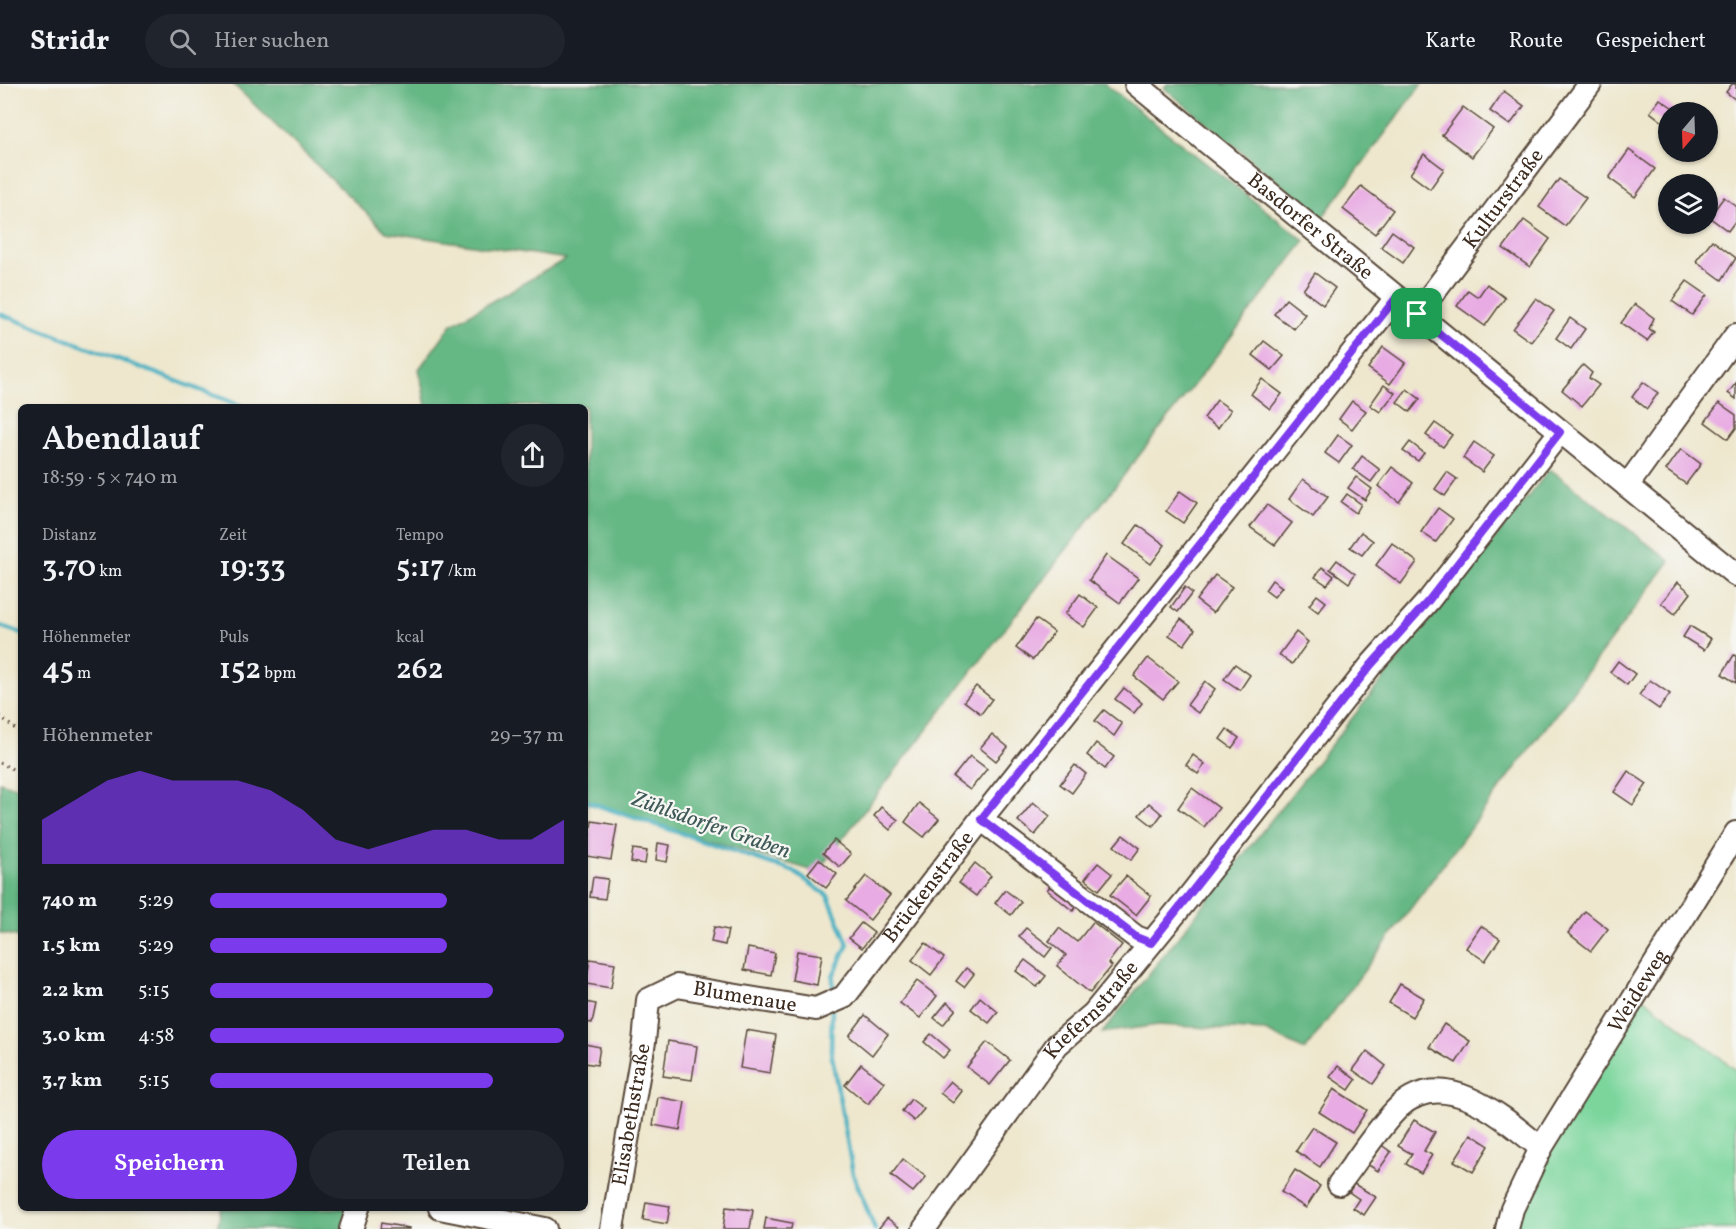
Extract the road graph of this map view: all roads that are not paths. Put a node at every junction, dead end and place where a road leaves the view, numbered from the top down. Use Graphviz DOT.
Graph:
graph roads {
  1 [pos="1136,84"];
  2 [pos="1590,84"];
  3 [pos="1396,298"];
  4 [pos="1417,314"];
  5 [pos="1736,335"];
  6 [pos="1560,432"];
  7 [pos="1627,486"];
  8 [pos="1736,575"];
  9 [pos="981,819"];
  10 [pos="1736,833"];
  11 [pos="1151,943"];
  12 [pos="844,997"];
  13 [pos="648,1000"];
  14 [pos="1541,1148"];
  15 [pos="1340,1184"];
  16 [pos="357,1211"];
  17 [pos="455,1211"];
  18 [pos="351,1229"];
  19 [pos="544,1229"];
  20 [pos="612,1229"];
  21 [pos="924,1229"];
  22 [pos="1507,1229"];
  1 -- 3 [label="street, Basdorfer Straße"];
  2 -- 4 [label="street, Kulturstraße"];
  3 -- 4 [label="street, Basdorfer Straße"];
  3 -- 9 [label="street, Brückenstraße"];
  4 -- 6 [label="street, Basdorfer Straße"];
  5 -- 7 [label="street"];
  6 -- 7 [label="street, Basdorfer Straße"];
  6 -- 11 [label="street, Kiefernstraße"];
  7 -- 8 [label="street, Basdorfer Straße"];
  9 -- 11 [label="street"];
  9 -- 12 [label="street, Brückenstraße"];
  10 -- 14 [label="street, Weideweg"];
  11 -- 21 [label="street, Kiefernstraße"];
  12 -- 13 [label="street, Blumenaue"];
  13 -- 20 [label="street, Elisabethstraße"];
  14 -- 15 [label="street"];
  14 -- 22 [label="street, Weideweg"];
  16 -- 18 [label="street"];
  17 -- 19 [label="street"];
}
